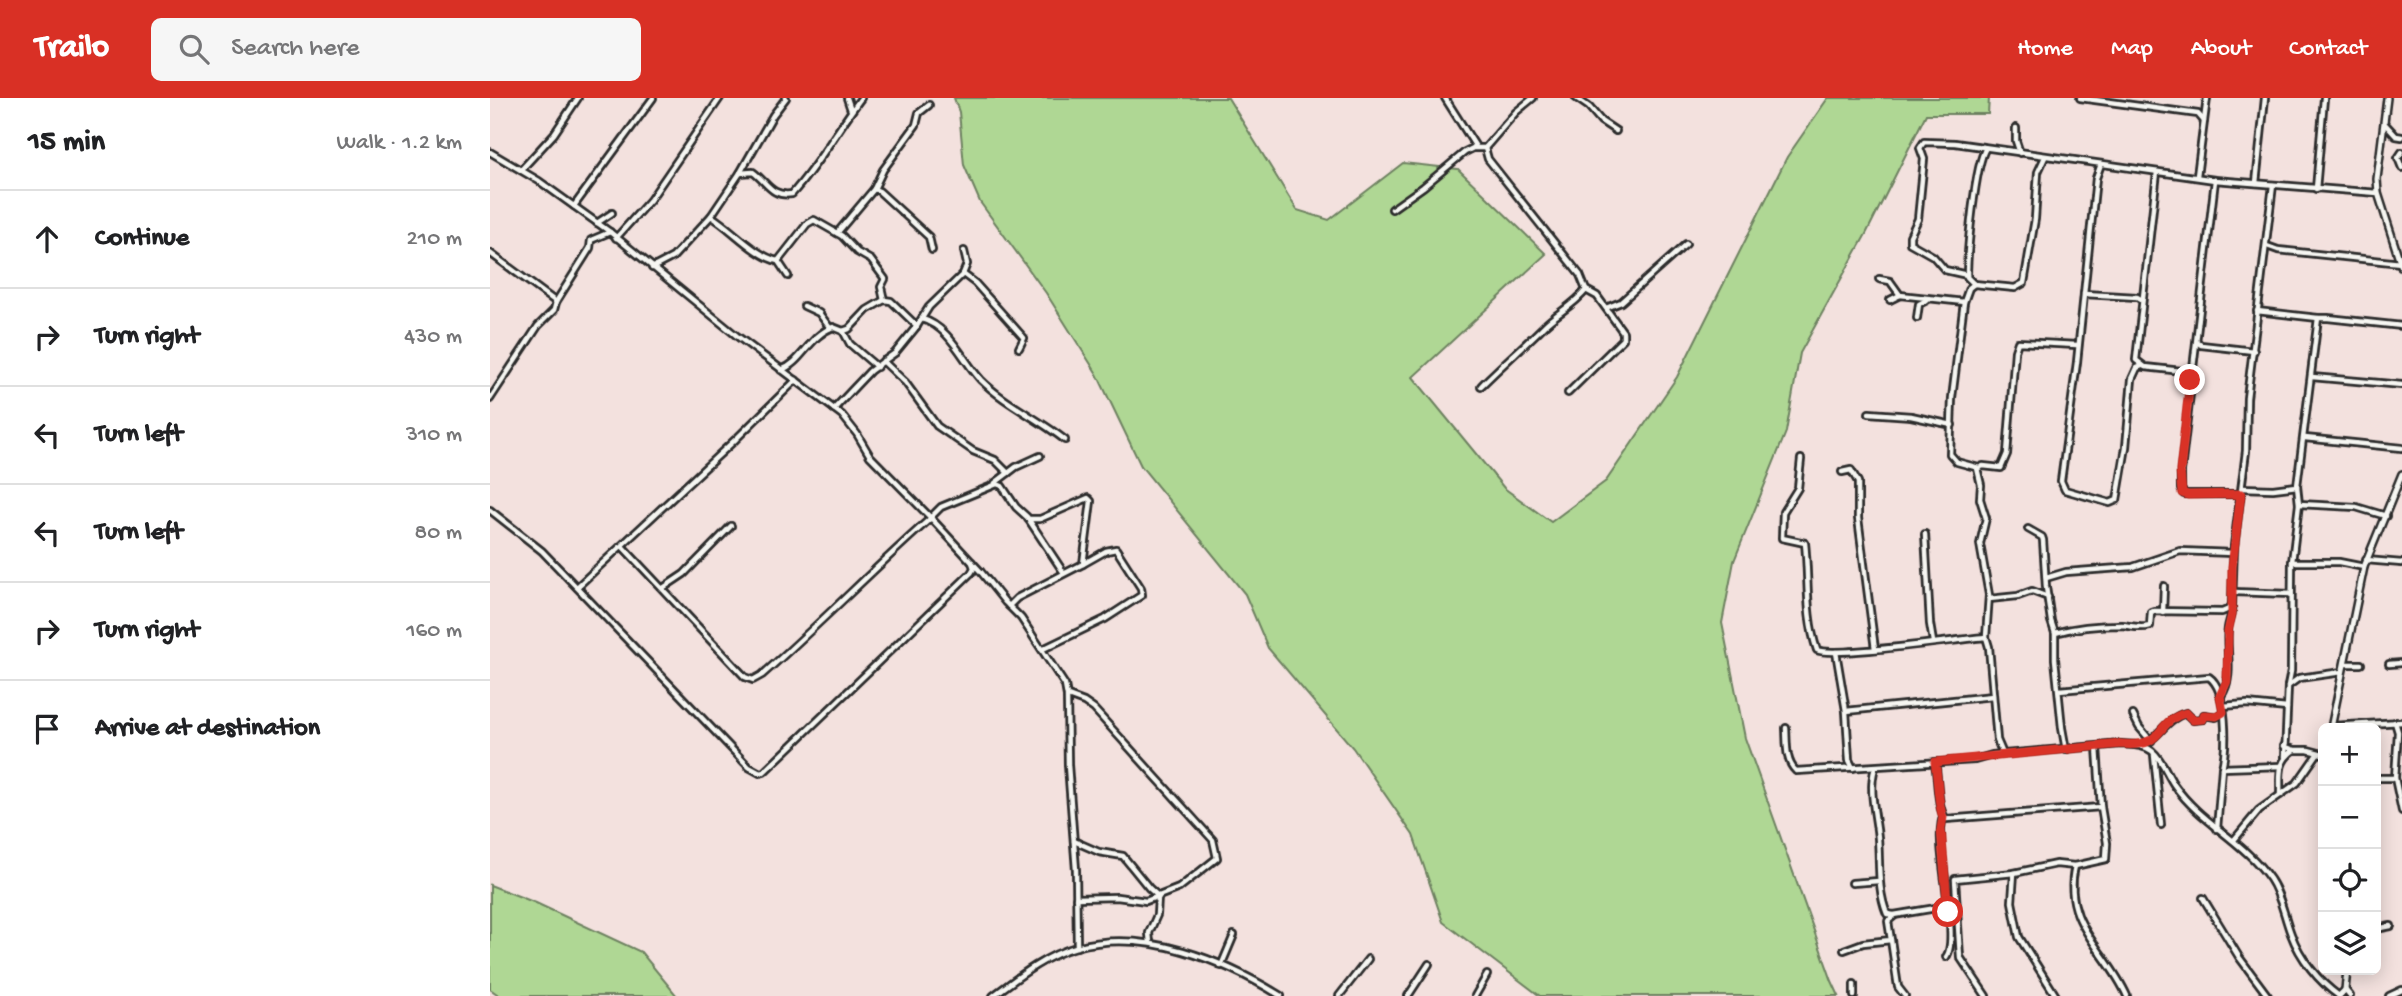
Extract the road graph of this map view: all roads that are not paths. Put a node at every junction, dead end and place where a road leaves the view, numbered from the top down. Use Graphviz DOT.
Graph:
graph roads {
  1 [pos="578,98"];
  2 [pos="653,98"];
  3 [pos="720,98"];
  4 [pos="786,98"];
  5 [pos="847,98"];
  6 [pos="861,98"];
  7 [pos="1445,98"];
  8 [pos="1533,98"];
  9 [pos="1576,98"];
  10 [pos="2080,98"];
  11 [pos="2207,98"];
  12 [pos="2265,98"];
  13 [pos="2324,98"];
  14 [pos="2387,98"];
  15 [pos="929,105"];
  16 [pos="851,111"];
  17 [pos="2204,121"];
  18 [pos="2385,124"];
  19 [pos="2016,128"];
  20 [pos="1616,131"];
  21 [pos="2402,137"];
  22 [pos="1476,147"];
  23 [pos="1987,147"];
  24 [pos="1485,148"];
  25 [pos="490,152"];
  26 [pos="2402,152"];
  27 [pos="2021,154"];
  28 [pos="2045,158"];
  29 [pos="2101,164"];
  30 [pos="2402,168"];
  31 [pos="521,170"];
  32 [pos="2157,172"];
  33 [pos="740,173"];
  34 [pos="2197,176"];
  35 [pos="2215,180"];
  36 [pos="2256,183"];
  37 [pos="2273,185"];
  38 [pos="874,189"];
  39 [pos="2316,189"];
  40 [pos="2378,193"];
  41 [pos="574,206"];
  42 [pos="1392,209"];
  43 [pos="612,213"];
  44 [pos="711,216"];
  45 [pos="596,224"];
  46 [pos="610,232"];
  47 [pos="837,233"];
  48 [pos="616,238"];
  49 [pos="1686,244"];
  50 [pos="2267,246"];
  51 [pos="932,250"];
  52 [pos="964,251"];
  53 [pos="490,253"];
  54 [pos="778,261"];
  55 [pos="2401,265"];
  56 [pos="652,268"];
  57 [pos="963,274"];
  58 [pos="1967,275"];
  59 [pos="788,276"];
  60 [pos="1878,279"];
  61 [pos="1974,284"];
  62 [pos="1586,290"];
  63 [pos="2084,294"];
  64 [pos="1899,295"];
  65 [pos="1928,299"];
  66 [pos="884,300"];
  67 [pos="1890,300"];
  68 [pos="2143,301"];
  69 [pos="556,302"];
  70 [pos="1964,302"];
  71 [pos="804,306"];
  72 [pos="1605,308"];
  73 [pos="2258,311"];
  74 [pos="1916,318"];
  75 [pos="2318,318"];
  76 [pos="922,319"];
  77 [pos="918,326"];
  78 [pos="2402,326"];
  79 [pos="830,328"];
  80 [pos="844,331"];
  81 [pos="2199,343"];
  82 [pos="2077,345"];
  83 [pos="1019,348"];
  84 [pos="2254,351"];
  85 [pos="883,361"];
  86 [pos="2142,366"];
  87 [pos="877,367"];
  88 [pos="781,370"];
  89 [pos="2191,372"];
  90 [pos="2312,377"];
  91 [pos="796,380"];
  92 [pos="2402,385"];
  93 [pos="1481,386"];
  94 [pos="1568,393"];
  95 [pos="490,399"];
  96 [pos="834,409"];
  97 [pos="1869,413"];
  98 [pos="1952,425"];
  99 [pos="2305,438"];
  100 [pos="1065,440"];
  101 [pos="2402,448"];
  102 [pos="1040,456"];
  103 [pos="1801,459"];
  104 [pos="1977,468"];
  105 [pos="1842,472"];
  106 [pos="1008,473"];
  107 [pos="2402,474"];
  108 [pos="994,483"];
  109 [pos="2298,486"];
  110 [pos="2241,491"];
  111 [pos="2299,504"];
  112 [pos="490,510"];
  113 [pos="2386,516"];
  114 [pos="931,517"];
  115 [pos="1028,519"];
  116 [pos="731,526"];
  117 [pos="2028,529"];
  118 [pos="1925,534"];
  119 [pos="622,546"];
  120 [pos="2233,553"];
  121 [pos="2366,560"];
  122 [pos="972,562"];
  123 [pos="2292,562"];
  124 [pos="2402,562"];
  125 [pos="1083,564"];
  126 [pos="2364,567"];
  127 [pos="981,572"];
  128 [pos="971,573"];
  129 [pos="1064,573"];
  130 [pos="2046,578"];
  131 [pos="577,586"];
  132 [pos="2164,586"];
  133 [pos="663,588"];
  134 [pos="2234,592"];
  135 [pos="2291,594"];
  136 [pos="2048,597"];
  137 [pos="1989,599"];
  138 [pos="2232,605"];
  139 [pos="1009,606"];
  140 [pos="2163,612"];
  141 [pos="2055,633"];
  142 [pos="1986,636"];
  143 [pos="1933,642"];
  144 [pos="1043,649"];
  145 [pos="1875,649"];
  146 [pos="1836,652"];
  147 [pos="2402,663"];
  148 [pos="2345,664"];
  149 [pos="2361,664"];
  150 [pos="2389,664"];
  151 [pos="2291,671"];
  152 [pos="2343,672"];
  153 [pos="2299,678"];
  154 [pos="2288,686"];
  155 [pos="2059,691"];
  156 [pos="1067,696"];
  157 [pos="1993,696"];
  158 [pos="2220,696"];
  159 [pos="2287,708"];
  160 [pos="2224,709"];
  161 [pos="1846,711"];
  162 [pos="2133,715"];
  163 [pos="2395,722"];
  164 [pos="2402,722"];
  165 [pos="2333,723"];
  166 [pos="2381,723"];
  167 [pos="1786,728"];
  168 [pos="2400,731"];
  169 [pos="2153,740"];
  170 [pos="2142,746"];
  171 [pos="2283,746"];
  172 [pos="2098,747"];
  173 [pos="2066,750"];
  174 [pos="2294,750"];
  175 [pos="2154,753"];
  176 [pos="2318,753"];
  177 [pos="2003,754"];
  178 [pos="2285,757"];
  179 [pos="2318,758"];
  180 [pos="1935,762"];
  181 [pos="2281,766"];
  182 [pos="1875,768"];
  183 [pos="2222,768"];
  184 [pos="1853,769"];
  185 [pos="2167,772"];
  186 [pos="2156,774"];
  187 [pos="2381,778"];
  188 [pos="2395,778"];
  189 [pos="2280,795"];
  190 [pos="2101,807"];
  191 [pos="2402,811"];
  192 [pos="1943,817"];
  193 [pos="2161,825"];
  194 [pos="2217,829"];
  195 [pos="2234,840"];
  196 [pos="1074,841"];
  197 [pos="2074,866"];
  198 [pos="2014,873"];
  199 [pos="1879,881"];
  200 [pos="1852,883"];
  201 [pos="1159,897"];
  202 [pos="1076,898"];
  203 [pos="2203,898"];
  204 [pos="1948,906"];
  205 [pos="1887,914"];
  206 [pos="1894,915"];
  207 [pos="1888,920"];
  208 [pos="2391,926"];
  209 [pos="2381,928"];
  210 [pos="1234,935"];
  211 [pos="1891,940"];
  212 [pos="1150,943"];
  213 [pos="1077,947"];
  214 [pos="1844,950"];
  215 [pos="1946,957"];
  216 [pos="1368,959"];
  217 [pos="1429,964"];
  218 [pos="1221,966"];
  219 [pos="1487,975"];
  220 [pos="2347,975"];
  221 [pos="1854,984"];
  222 [pos="2402,990"];
  223 [pos="2348,993"];
  224 [pos="993,996"];
  225 [pos="1281,996"];
  226 [pos="1339,996"];
  227 [pos="1408,996"];
  228 [pos="1475,996"];
  229 [pos="1854,996"];
  230 [pos="1905,996"];
  231 [pos="1986,996"];
  232 [pos="2056,996"];
  233 [pos="2127,996"];
  234 [pos="2268,996"];
  235 [pos="2339,996"];
  236 [pos="2389,996"];
  1 -- 31 [label="street"];
  2 -- 41 [label="street"];
  3 -- 48 [label="street"];
  4 -- 33 [label="street"];
  5 -- 16 [label="street"];
  6 -- 16 [label="street"];
  7 -- 22 [label="street"];
  8 -- 24 [label="street"];
  9 -- 20 [label="street"];
  10 -- 17 [label="street"];
  11 -- 17 [label="street"];
  12 -- 36 [label="street"];
  13 -- 39 [label="street"];
  14 -- 18 [label="street"];
  15 -- 38 [label="street"];
  16 -- 33 [label="street"];
  17 -- 34 [label="street"];
  18 -- 21 [label="street"];
  18 -- 40 [label="street"];
  19 -- 27 [label="street"];
  22 -- 24 [label="street"];
  22 -- 42 [label="street"];
  23 -- 27 [label="street"];
  23 -- 58 [label="street"];
  23 -- 58 [label="street"];
  24 -- 62 [label="street"];
  25 -- 31 [label="street"];
  26 -- 30 [label="street"];
  27 -- 28 [label="street"];
  28 -- 29 [label="street"];
  28 -- 61 [label="street"];
  29 -- 32 [label="street"];
  29 -- 63 [label="street"];
  31 -- 41 [label="street"];
  32 -- 34 [label="street"];
  32 -- 68 [label="street"];
  33 -- 44 [label="street"];
  34 -- 35 [label="street"];
  35 -- 36 [label="street"];
  35 -- 81 [label="street"];
  36 -- 37 [label="street"];
  37 -- 39 [label="street"];
  37 -- 50 [label="street"];
  38 -- 47 [label="street"];
  38 -- 51 [label="street"];
  39 -- 40 [label="street"];
  40 -- 55 [label="street"];
  41 -- 45 [label="street"];
  43 -- 45 [label="street"];
  44 -- 54 [label="street"];
  44 -- 56 [label="street"];
  45 -- 46 [label="street"];
  46 -- 48 [label="street"];
  46 -- 69 [label="street"];
  47 -- 54 [label="street"];
  47 -- 66 [label="street"];
  48 -- 56 [label="street"];
  49 -- 72 [label="street"];
  50 -- 55 [label="street"];
  50 -- 73 [label="street"];
  52 -- 57 [label="street"];
  53 -- 69 [label="street"];
  54 -- 59 [label="street"];
  56 -- 88 [label="street"];
  57 -- 76 [label="street"];
  57 -- 83 [label="street"];
  58 -- 61 [label="street"];
  60 -- 64 [label="street"];
  61 -- 70 [label="street"];
  62 -- 72 [label="street"];
  62 -- 93 [label="street"];
  63 -- 68 [label="street"];
  63 -- 82 [label="street"];
  64 -- 65 [label="street"];
  64 -- 67 [label="street"];
  65 -- 70 [label="street"];
  65 -- 74 [label="street"];
  66 -- 77 [label="street"];
  66 -- 80 [label="street"];
  68 -- 86 [label="street"];
  69 -- 95 [label="street"];
  70 -- 98 [label="street"];
  71 -- 79 [label="street"];
  72 -- 94 [label="street"];
  73 -- 75 [label="street"];
  73 -- 84 [label="street"];
  75 -- 78 [label="street"];
  75 -- 90 [label="street"];
  76 -- 77 [label="street"];
  76 -- 100 [label="street"];
  77 -- 85 [label="street"];
  79 -- 80 [label="street"];
  79 -- 88 [label="street"];
  80 -- 87 [label="street"];
  81 -- 84 [label="street"];
  81 -- 89 [label="street"];
  82 -- 86 [label="street"];
  82 -- 104 [label="street"];
  84 -- 110 [label="street"];
  85 -- 87 [label="street"];
  85 -- 106 [label="street"];
  86 -- 89 [label="street"];
  87 -- 96 [label="street"];
  88 -- 91 [label="street"];
  89 -- 110 [label="street"];
  90 -- 92 [label="street"];
  90 -- 99 [label="street"];
  91 -- 96 [label="street"];
  91 -- 119 [label="street"];
  96 -- 114 [label="street"];
  97 -- 98 [label="street"];
  98 -- 104 [label="street"];
  99 -- 101 [label="street"];
  99 -- 109 [label="street"];
  102 -- 106 [label="street"];
  103 -- 146 [label="street"];
  104 -- 137 [label="street"];
  105 -- 145 [label="street"];
  106 -- 108 [label="street"];
  107 -- 113 [label="street"];
  108 -- 114 [label="street"];
  108 -- 115 [label="street"];
  109 -- 110 [label="street"];
  109 -- 111 [label="street"];
  110 -- 120 [label="street"];
  111 -- 113 [label="street"];
  111 -- 123 [label="street"];
  112 -- 131 [label="street"];
  113 -- 121 [label="street"];
  114 -- 122 [label="street"];
  114 -- 133 [label="street"];
  115 -- 125 [label="street"];
  115 -- 129 [label="street"];
  116 -- 133 [label="street"];
  117 -- 130 [label="street"];
  118 -- 143 [label="street"];
  119 -- 131 [label="street"];
  119 -- 133 [label="street"];
  120 -- 130 [label="street"];
  120 -- 134 [label="street"];
  121 -- 124 [label="street"];
  121 -- 126 [label="street"];
  122 -- 127 [label="street"];
  122 -- 128 [label="street"];
  123 -- 126 [label="street"];
  123 -- 135 [label="street"];
  125 -- 129 [label="street"];
  125 -- 144 [label="street"];
  126 -- 148 [label="street"];
  127 -- 128 [label="street"];
  127 -- 139 [label="street"];
  128 -- 131 [label="street"];
  129 -- 139 [label="street"];
  130 -- 136 [label="street"];
  132 -- 140 [label="street"];
  134 -- 135 [label="street"];
  134 -- 138 [label="street"];
  135 -- 151 [label="street"];
  136 -- 137 [label="street"];
  136 -- 141 [label="street"];
  137 -- 142 [label="street"];
  138 -- 140 [label="street"];
  138 -- 158 [label="street"];
  139 -- 144 [label="street"];
  140 -- 141 [label="street"];
  141 -- 155 [label="street"];
  142 -- 143 [label="street"];
  142 -- 157 [label="street"];
  143 -- 145 [label="street"];
  144 -- 156 [label="street"];
  145 -- 146 [label="street"];
  146 -- 161 [label="street"];
  147 -- 150 [label="street"];
  148 -- 149 [label="street"];
  148 -- 152 [label="street"];
  151 -- 153 [label="street"];
  151 -- 154 [label="street"];
  152 -- 153 [label="street"];
  152 -- 165 [label="street"];
  153 -- 154 [label="street"];
  154 -- 159 [label="street"];
  155 -- 158 [label="street"];
  155 -- 173 [label="street"];
  156 -- 196 [label="street"];
  156 -- 201 [label="street"];
  157 -- 161 [label="street"];
  157 -- 177 [label="street"];
  158 -- 160 [label="street"];
  159 -- 160 [label="street"];
  159 -- 171 [label="street"];
  160 -- 169 [label="street"];
  160 -- 183 [label="street"];
  161 -- 184 [label="street"];
  162 -- 169 [label="street"];
  163 -- 164 [label="street"];
  163 -- 166 [label="street"];
  163 -- 168 [label="street"];
  167 -- 184 [label="street"];
  168 -- 188 [label="street"];
  169 -- 170 [label="street"];
  169 -- 175 [label="street"];
  170 -- 172 [label="street"];
  170 -- 175 [label="street"];
  171 -- 174 [label="street"];
  171 -- 178 [label="street"];
  172 -- 173 [label="street"];
  172 -- 190 [label="street"];
  173 -- 177 [label="street"];
  174 -- 176 [label="street"];
  174 -- 178 [label="street"];
  175 -- 185 [label="street"];
  175 -- 186 [label="street"];
  177 -- 180 [label="street"];
  178 -- 181 [label="street"];
  179 -- 189 [label="street"];
  180 -- 182 [label="street"];
  180 -- 192 [label="street"];
  181 -- 183 [label="street"];
  181 -- 189 [label="street"];
  182 -- 184 [label="street"];
  182 -- 199 [label="street"];
  183 -- 194 [label="street"];
  185 -- 186 [label="street"];
  185 -- 194 [label="street"];
  186 -- 193 [label="street"];
  187 -- 188 [label="street"];
  188 -- 191 [label="street"];
  189 -- 195 [label="street"];
  190 -- 192 [label="street"];
  190 -- 197 [label="street"];
  192 -- 204 [label="street"];
  194 -- 195 [label="street"];
  195 -- 235 [label="street"];
  196 -- 201 [label="street"];
  196 -- 202 [label="street"];
  197 -- 198 [label="street"];
  197 -- 233 [label="street"];
  198 -- 231 [label="street"];
  198 -- 232 [label="street"];
  199 -- 200 [label="street"];
  199 -- 205 [label="street"];
  201 -- 202 [label="street"];
  201 -- 212 [label="street"];
  202 -- 213 [label="street"];
  203 -- 234 [label="street"];
  204 -- 206 [label="street"];
  204 -- 215 [label="street"];
  205 -- 206 [label="street"];
  205 -- 207 [label="street"];
  206 -- 207 [label="street"];
  207 -- 211 [label="street"];
  208 -- 209 [label="street"];
  210 -- 218 [label="street"];
  211 -- 214 [label="street"];
  211 -- 230 [label="street"];
  212 -- 213 [label="street"];
  212 -- 218 [label="street"];
  213 -- 224 [label="street"];
  216 -- 226 [label="street"];
  217 -- 227 [label="street"];
  218 -- 225 [label="street"];
  219 -- 228 [label="street"];
  220 -- 223 [label="street"];
  221 -- 229 [label="street"];
  222 -- 236 [label="street"];
  223 -- 235 [label="street"];
}
